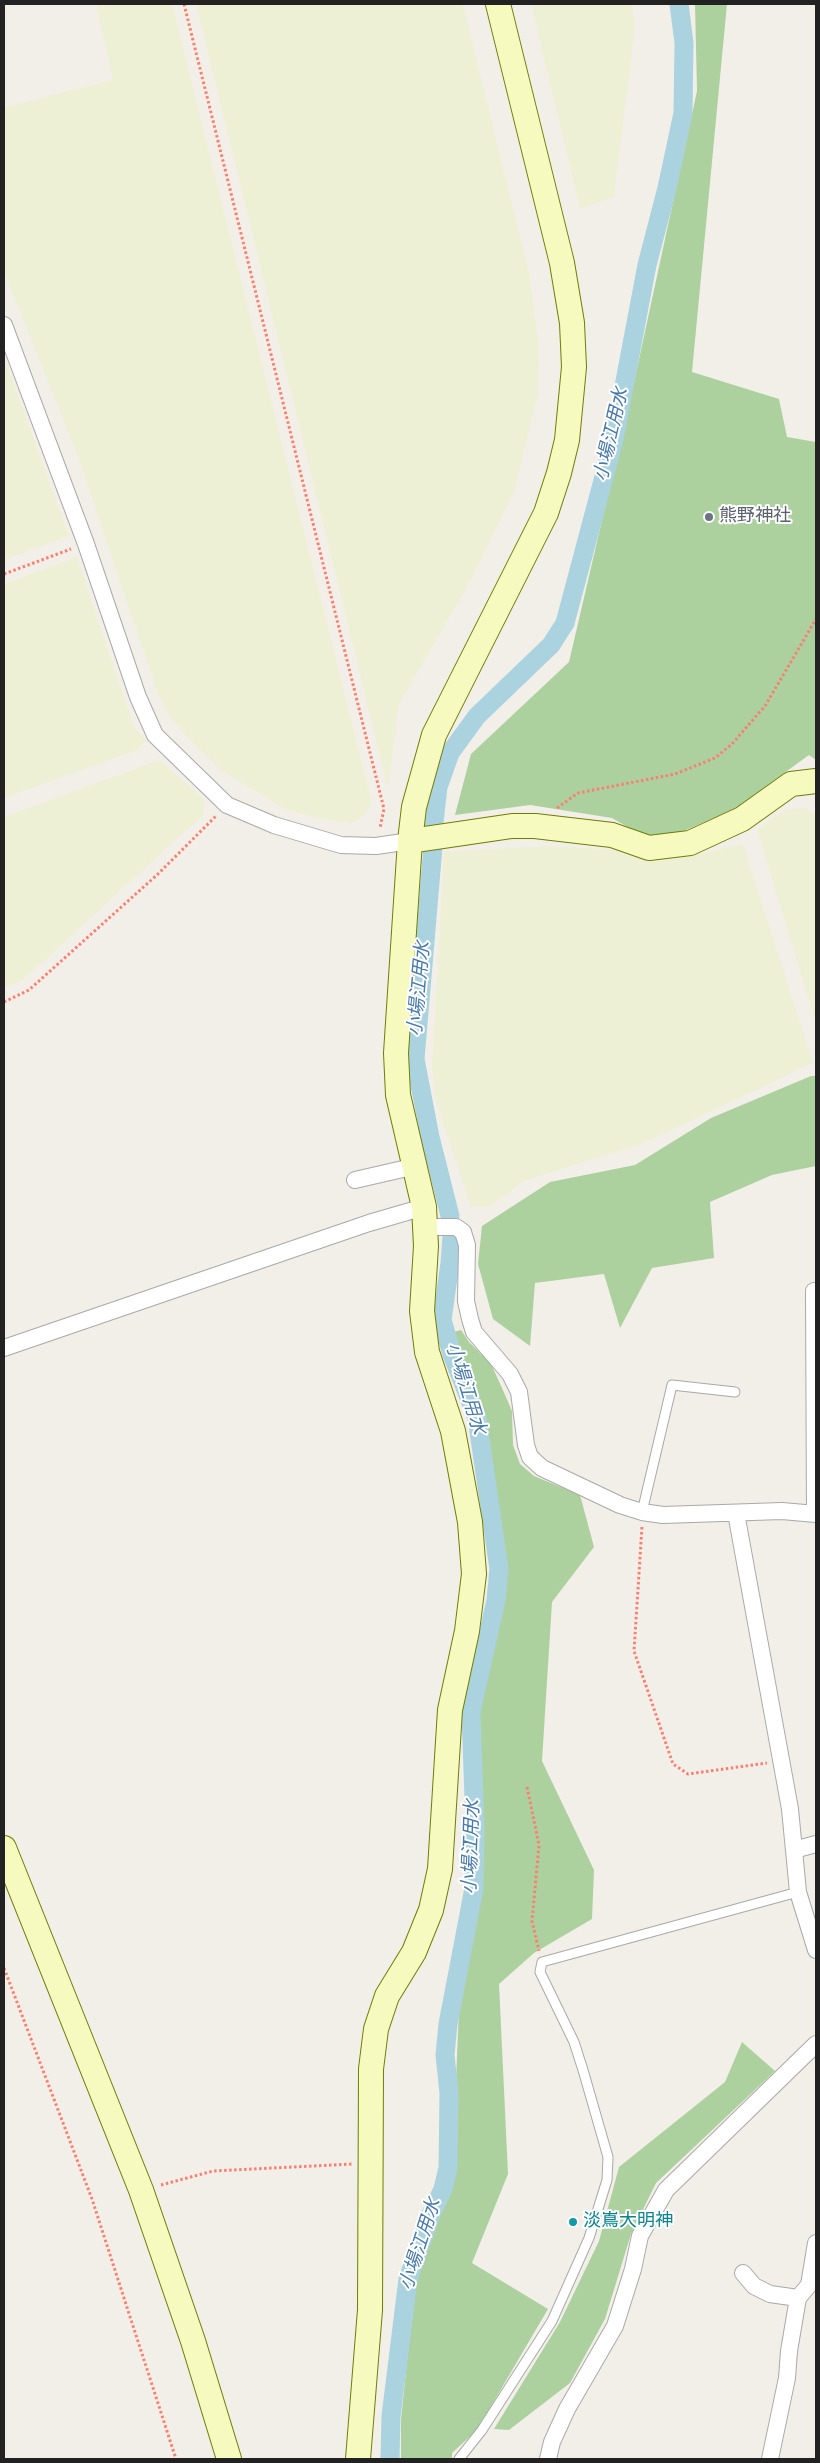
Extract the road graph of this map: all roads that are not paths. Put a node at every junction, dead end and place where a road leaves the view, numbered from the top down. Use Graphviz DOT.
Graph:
graph roads {
  1 [pos="498,4"];
  2 [pos="4,325"];
  3 [pos="816,781"];
  4 [pos="410,841"];
  5 [pos="416,1166"];
  6 [pos="355,1180"];
  7 [pos="425,1217"];
  8 [pos="816,1291"];
  9 [pos="4,1348"];
  10 [pos="735,1392"];
  11 [pos="642,1512"];
  12 [pos="736,1513"];
  13 [pos="816,1514"];
  14 [pos="816,1844"];
  15 [pos="4,1848"];
  16 [pos="794,1850"];
  17 [pos="798,1892"];
  18 [pos="816,1950"];
  19 [pos="816,2044"];
  20 [pos="816,2243"];
  21 [pos="743,2272"];
  22 [pos="798,2298"];
  23 [pos="229,2459"];
  24 [pos="358,2459"];
  25 [pos="459,2459"];
  26 [pos="548,2459"];
  27 [pos="770,2459"];
  1 -- 4 [label="street"];
  2 -- 4 [label="street"];
  3 -- 4 [label="street"];
  4 -- 5 [label="street"];
  5 -- 6 [label="street"];
  5 -- 7 [label="street"];
  7 -- 9 [label="street"];
  7 -- 11 [label="street"];
  7 -- 24 [label="street"];
  8 -- 13 [label="street"];
  10 -- 11 [label="lane"];
  11 -- 12 [label="street"];
  12 -- 13 [label="street"];
  12 -- 16 [label="street"];
  14 -- 16 [label="street"];
  15 -- 23 [label="street"];
  16 -- 17 [label="street"];
  17 -- 18 [label="street"];
  17 -- 25 [label="lane"];
  19 -- 26 [label="street"];
  20 -- 22 [label="street"];
  21 -- 22 [label="street"];
  22 -- 27 [label="street"];
}
